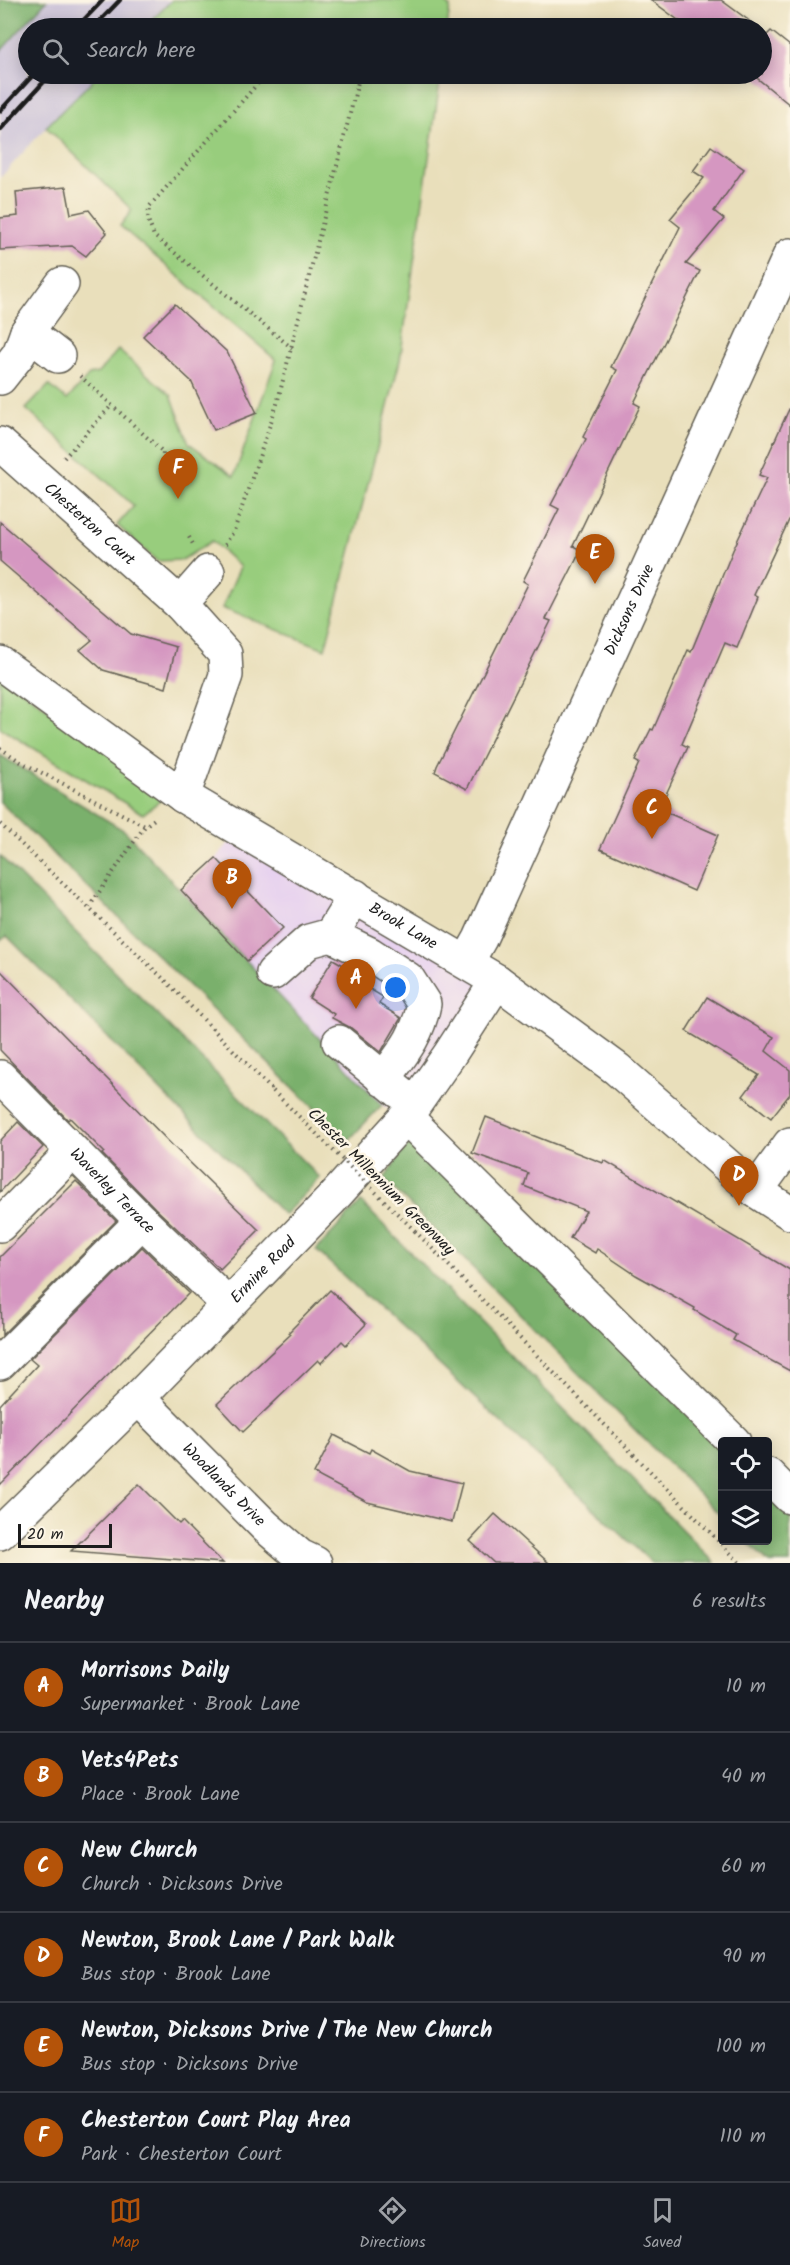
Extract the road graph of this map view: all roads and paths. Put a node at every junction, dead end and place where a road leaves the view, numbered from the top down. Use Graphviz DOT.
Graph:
graph roads {
  1 [pos="257,84"];
  2 [pos="358,84"];
  3 [pos="790,255"];
  4 [pos="62,284"];
  5 [pos="27,332"];
  6 [pos="292,348"];
  7 [pos="58,356"];
  8 [pos="0,378"];
  9 [pos="112,405"];
  10 [pos="0,444"];
  11 [pos="162,468"];
  12 [pos="42,482"];
  13 [pos="208,572"];
  14 [pos="180,604"];
  15 [pos="0,663"];
  16 [pos="0,748"];
  17 [pos="183,796"];
  18 [pos="0,824"];
  19 [pos="355,896"];
  20 [pos="89,907"];
  21 [pos="332,935"];
  22 [pos="467,962"];
  23 [pos="273,973"];
  24 [pos="497,981"];
  25 [pos="339,1042"];
  26 [pos="0,1078"];
  27 [pos="383,1080"];
  28 [pos="411,1110"];
  29 [pos="790,1144"];
  30 [pos="72,1152"];
  31 [pos="756,1191"];
  32 [pos="790,1213"];
  33 [pos="142,1221"];
  34 [pos="0,1225"];
  35 [pos="228,1304"];
  36 [pos="0,1363"];
  37 [pos="138,1398"];
  38 [pos="729,1437"];
  39 [pos="772,1479"];
  40 [pos="790,1497"];
  41 [pos="0,1533"];
  42 [pos="315,1563"];
  43 [pos="740,1563"];
  1 -- 6 [label="path"];
  2 -- 6 [label="path"];
  3 -- 22 [label="street, Dicksons Drive"];
  4 -- 5 [label="street"];
  5 -- 7 [label="street"];
  5 -- 8 [label="street"];
  6 -- 13 [label="path"];
  7 -- 9 [label="path"];
  9 -- 11 [label="path"];
  9 -- 12 [label="path"];
  10 -- 12 [label="street, Chesterton Court"];
  12 -- 14 [label="street, Chesterton Court"];
  13 -- 14 [label="street"];
  14 -- 17 [label="street, Chesterton Court"];
  15 -- 17 [label="street, Brook Lane"];
  16 -- 20 [label="path"];
  17 -- 19 [label="street, Brook Lane"];
  18 -- 20 [label="path, Chester Millennium Greenway"];
  19 -- 21 [label="street"];
  19 -- 22 [label="street, Brook Lane"];
  20 -- 43 [label="path, Chester Millennium Greenway, bridge"];
  21 -- 23 [label="street"];
  21 -- 27 [label="street"];
  22 -- 24 [label="street, Brook Lane"];
  24 -- 28 [label="street, Ermine Road"];
  24 -- 31 [label="street, Brook Lane"];
  25 -- 27 [label="street"];
  26 -- 30 [label="street, Waverley Terrace"];
  27 -- 28 [label="street"];
  28 -- 35 [label="street, Ermine Road"];
  28 -- 38 [label="street"];
  29 -- 31 [label="street"];
  30 -- 33 [label="street, Waverley Terrace"];
  30 -- 34 [label="street"];
  31 -- 32 [label="street, Brook Lane"];
  33 -- 35 [label="street, Waverley Terrace"];
  33 -- 36 [label="street"];
  35 -- 37 [label="street, Ermine Road"];
  37 -- 41 [label="street, Ermine Road"];
  37 -- 42 [label="street, Woodlands Drive"];
  39 -- 40 [label="street"];
}
